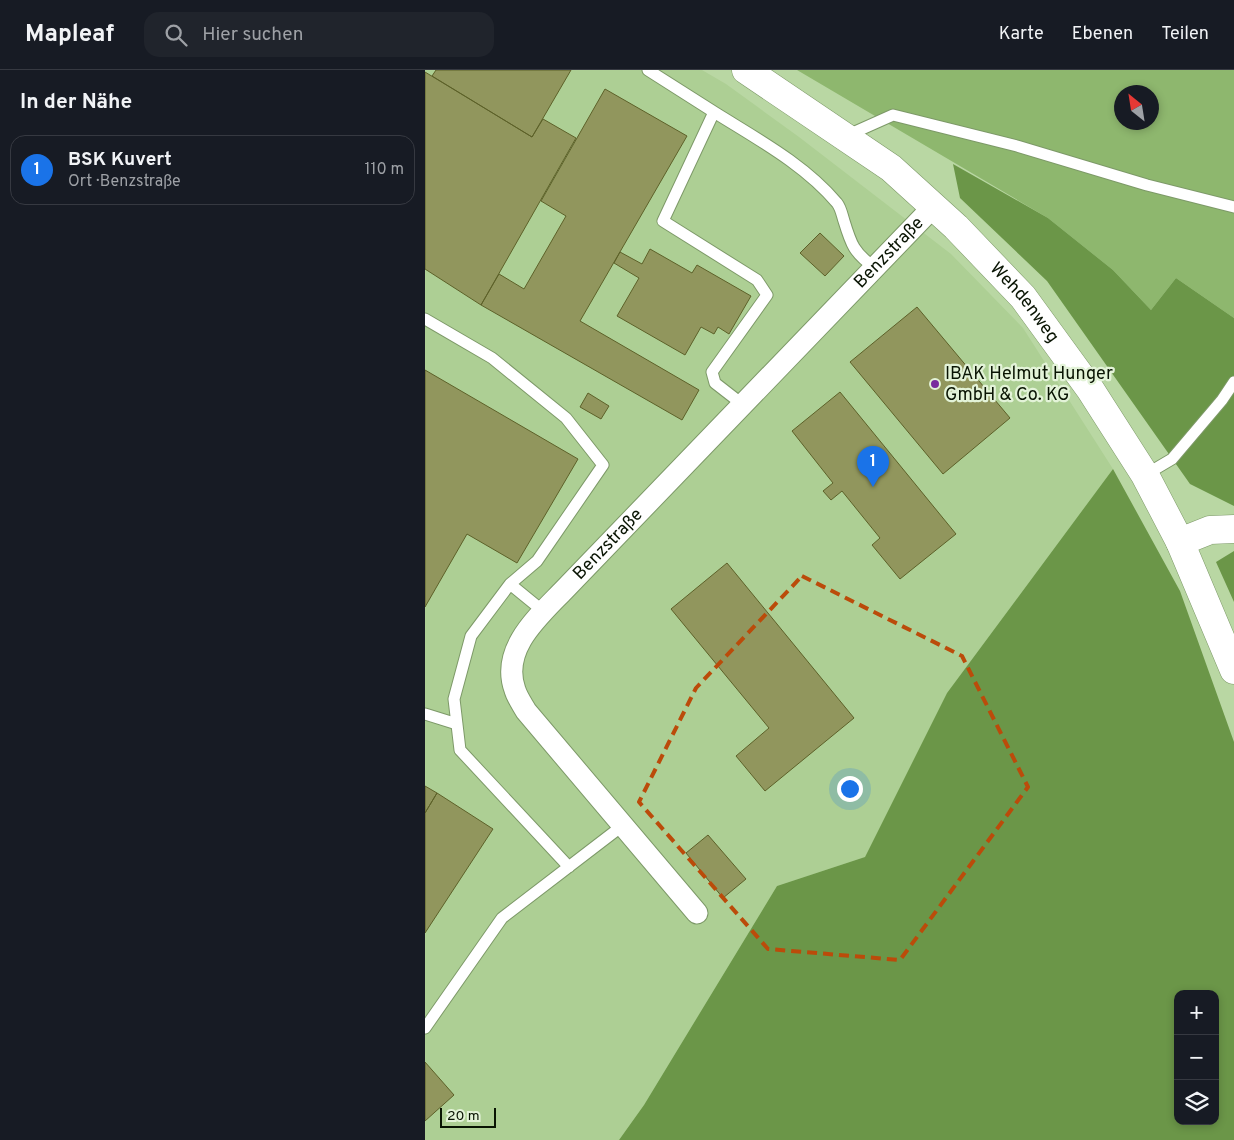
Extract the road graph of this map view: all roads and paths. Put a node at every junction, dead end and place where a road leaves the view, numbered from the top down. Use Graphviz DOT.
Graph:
graph roads {
  1 [pos="648,70"];
  2 [pos="746,70"];
  3 [pos="714,112"];
  4 [pos="846,136"];
  5 [pos="934,206"];
  6 [pos="1234,207"];
  7 [pos="874,267"];
  8 [pos="425,319"];
  9 [pos="1234,382"];
  10 [pos="742,404"];
  11 [pos="1145,474"];
  12 [pos="1234,529"];
  13 [pos="1180,542"];
  14 [pos="510,584"];
  15 [pos="543,611"];
  16 [pos="1234,670"];
  17 [pos="425,714"];
  18 [pos="457,724"];
  19 [pos="622,826"];
  20 [pos="569,867"];
  21 [pos="697,914"];
  22 [pos="425,1028"];
  1 -- 3 [label="lane"];
  2 -- 4 [label="main road, Wehdenweg"];
  3 -- 7 [label="lane"];
  3 -- 10 [label="lane"];
  4 -- 5 [label="main road, Wehdenweg"];
  4 -- 6 [label="lane"];
  5 -- 7 [label="street, Benzstraße"];
  5 -- 11 [label="main road, Wehdenweg"];
  7 -- 10 [label="street, Benzstraße"];
  8 -- 14 [label="lane"];
  9 -- 11 [label="lane"];
  10 -- 15 [label="street, Benzstraße"];
  11 -- 13 [label="main road, Wehdenweg"];
  12 -- 13 [label="main road"];
  13 -- 16 [label="main road, Wehdenweg"];
  14 -- 15 [label="lane"];
  14 -- 18 [label="lane"];
  15 -- 19 [label="street, Benzstraße"];
  17 -- 18 [label="lane"];
  18 -- 20 [label="lane"];
  19 -- 20 [label="lane"];
  19 -- 21 [label="street, Benzstraße"];
  20 -- 22 [label="lane"];
}
